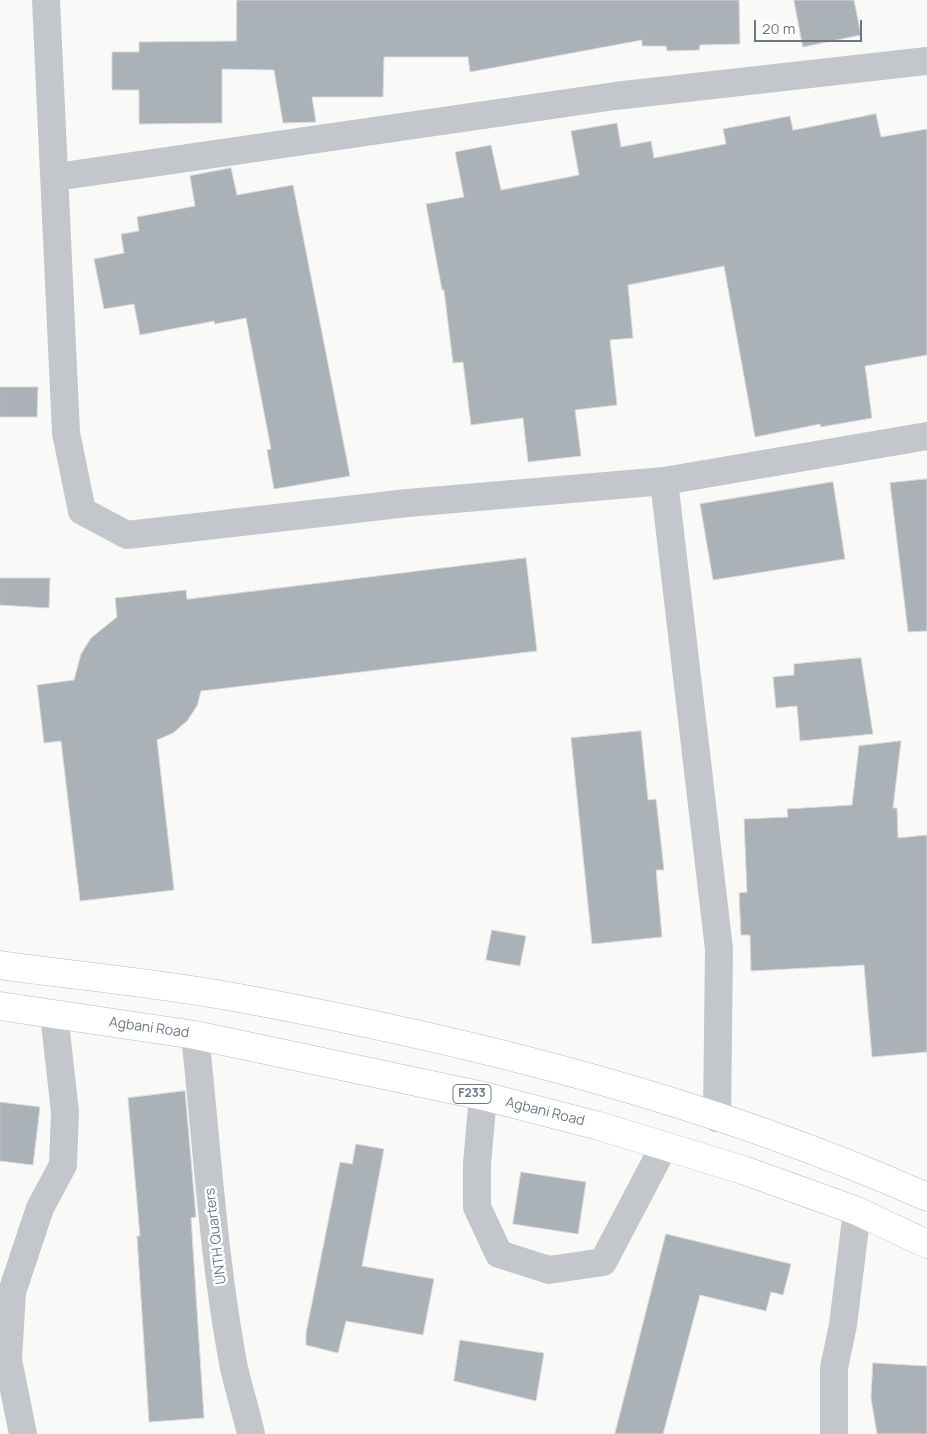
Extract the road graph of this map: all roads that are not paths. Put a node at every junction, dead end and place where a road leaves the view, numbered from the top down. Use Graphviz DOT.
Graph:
graph roads {
  1 [pos="46,0"];
  2 [pos="927,61"];
  3 [pos="56,177"];
  4 [pos="927,436"];
  5 [pos="664,481"];
  6 [pos="0,965"];
  7 [pos="0,1006"];
  8 [pos="54,1014"];
  9 [pos="195,1035"];
  10 [pos="483,1096"];
  11 [pos="717,1118"];
  12 [pos="664,1146"];
  13 [pos="927,1197"];
  14 [pos="857,1211"];
  15 [pos="927,1244"];
  16 [pos="23,1434"];
  17 [pos="251,1434"];
  18 [pos="834,1434"];
  1 -- 3 [label="street"];
  2 -- 3 [label="street"];
  3 -- 5 [label="street"];
  4 -- 5 [label="street"];
  5 -- 11 [label="street"];
  6 -- 11 [label="main road"];
  7 -- 8 [label="main road, Agbani Road / F233"];
  8 -- 9 [label="main road, Agbani Road / F233"];
  8 -- 16 [label="street"];
  9 -- 10 [label="main road, Agbani Road / F233"];
  9 -- 17 [label="street, UNTH Quarters"];
  10 -- 12 [label="main road, Agbani Road / F233"];
  10 -- 12 [label="street"];
  11 -- 13 [label="main road"];
  12 -- 14 [label="main road, Agbani Road / F233"];
  14 -- 15 [label="main road, Agbani Road / F233"];
  14 -- 18 [label="street"];
}
